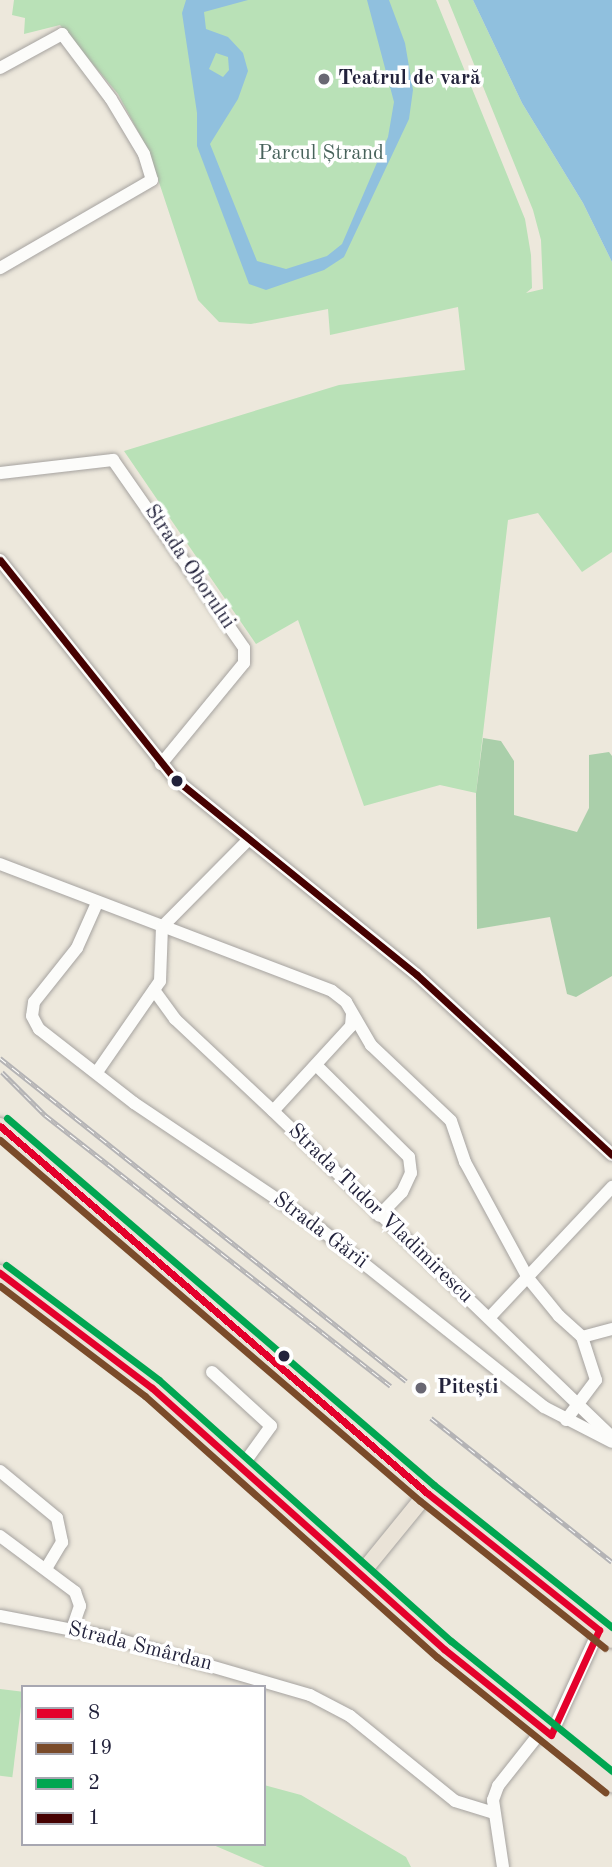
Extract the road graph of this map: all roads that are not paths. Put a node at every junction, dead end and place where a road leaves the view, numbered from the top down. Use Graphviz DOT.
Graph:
graph roads {
  1 [pos="0,68"];
  2 [pos="0,268"];
  3 [pos="0,473"];
  4 [pos="0,560"];
  5 [pos="160,764"];
  6 [pos="249,839"];
  7 [pos="0,864"];
  8 [pos="97,903"];
  9 [pos="162,927"];
  10 [pos="155,990"];
  11 [pos="352,1014"];
  12 [pos="316,1065"];
  13 [pos="97,1072"];
  14 [pos="273,1111"];
  15 [pos="0,1126"];
  16 [pos="612,1155"];
  17 [pos="612,1187"];
  18 [pos="379,1216"];
  19 [pos="0,1273"];
  20 [pos="528,1278"];
  21 [pos="489,1318"];
  22 [pos="612,1329"];
  23 [pos="582,1337"];
  24 [pos="212,1372"];
  25 [pos="579,1404"];
  26 [pos="566,1420"];
  27 [pos="612,1439"];
  28 [pos="242,1466"];
  29 [pos="0,1471"];
  30 [pos="427,1493"];
  31 [pos="0,1536"];
  32 [pos="46,1569"];
  33 [pos="361,1574"];
  34 [pos="0,1616"];
  35 [pos="72,1629"];
  36 [pos="605,1635"];
  37 [pos="547,1732"];
  38 [pos="612,1784"];
  39 [pos="492,1812"];
  40 [pos="503,1867"];
  1 -- 2 [label="street"];
  3 -- 5 [label="street, Strada Oborului"];
  4 -- 5 [label="street"];
  5 -- 6 [label="street"];
  6 -- 9 [label="street"];
  6 -- 16 [label="street"];
  7 -- 8 [label="street"];
  8 -- 9 [label="street"];
  8 -- 13 [label="street, Strada Gării"];
  9 -- 10 [label="street"];
  9 -- 11 [label="street"];
  10 -- 13 [label="street"];
  10 -- 14 [label="street"];
  11 -- 12 [label="street, Strada Tudor Vladimirescu"];
  11 -- 20 [label="street"];
  12 -- 14 [label="street, Strada Tudor Vladimirescu"];
  12 -- 18 [label="street"];
  13 -- 26 [label="street, Strada Gării"];
  14 -- 18 [label="street, Strada Tudor Vladimirescu"];
  15 -- 30 [label="main road"];
  17 -- 20 [label="street"];
  18 -- 21 [label="street, Strada Tudor Vladimirescu"];
  19 -- 28 [label="main road"];
  20 -- 21 [label="street"];
  20 -- 23 [label="street"];
  21 -- 25 [label="street, Strada Tudor Vladimirescu"];
  22 -- 23 [label="street"];
  23 -- 25 [label="street"];
  24 -- 28 [label="street"];
  25 -- 26 [label="street"];
  25 -- 27 [label="street, Strada Tudor Vladimirescu"];
  26 -- 27 [label="street, Strada Gării"];
  28 -- 33 [label="main road"];
  29 -- 32 [label="street"];
  30 -- 33 [label="main road"];
  30 -- 36 [label="main road"];
  31 -- 32 [label="street"];
  32 -- 35 [label="street"];
  33 -- 37 [label="main road"];
  34 -- 35 [label="street, Strada Smârdan"];
  35 -- 39 [label="street, Strada Smârdan"];
  36 -- 37 [label="street"];
  37 -- 38 [label="main road"];
  37 -- 39 [label="street"];
  39 -- 40 [label="street"];
}
